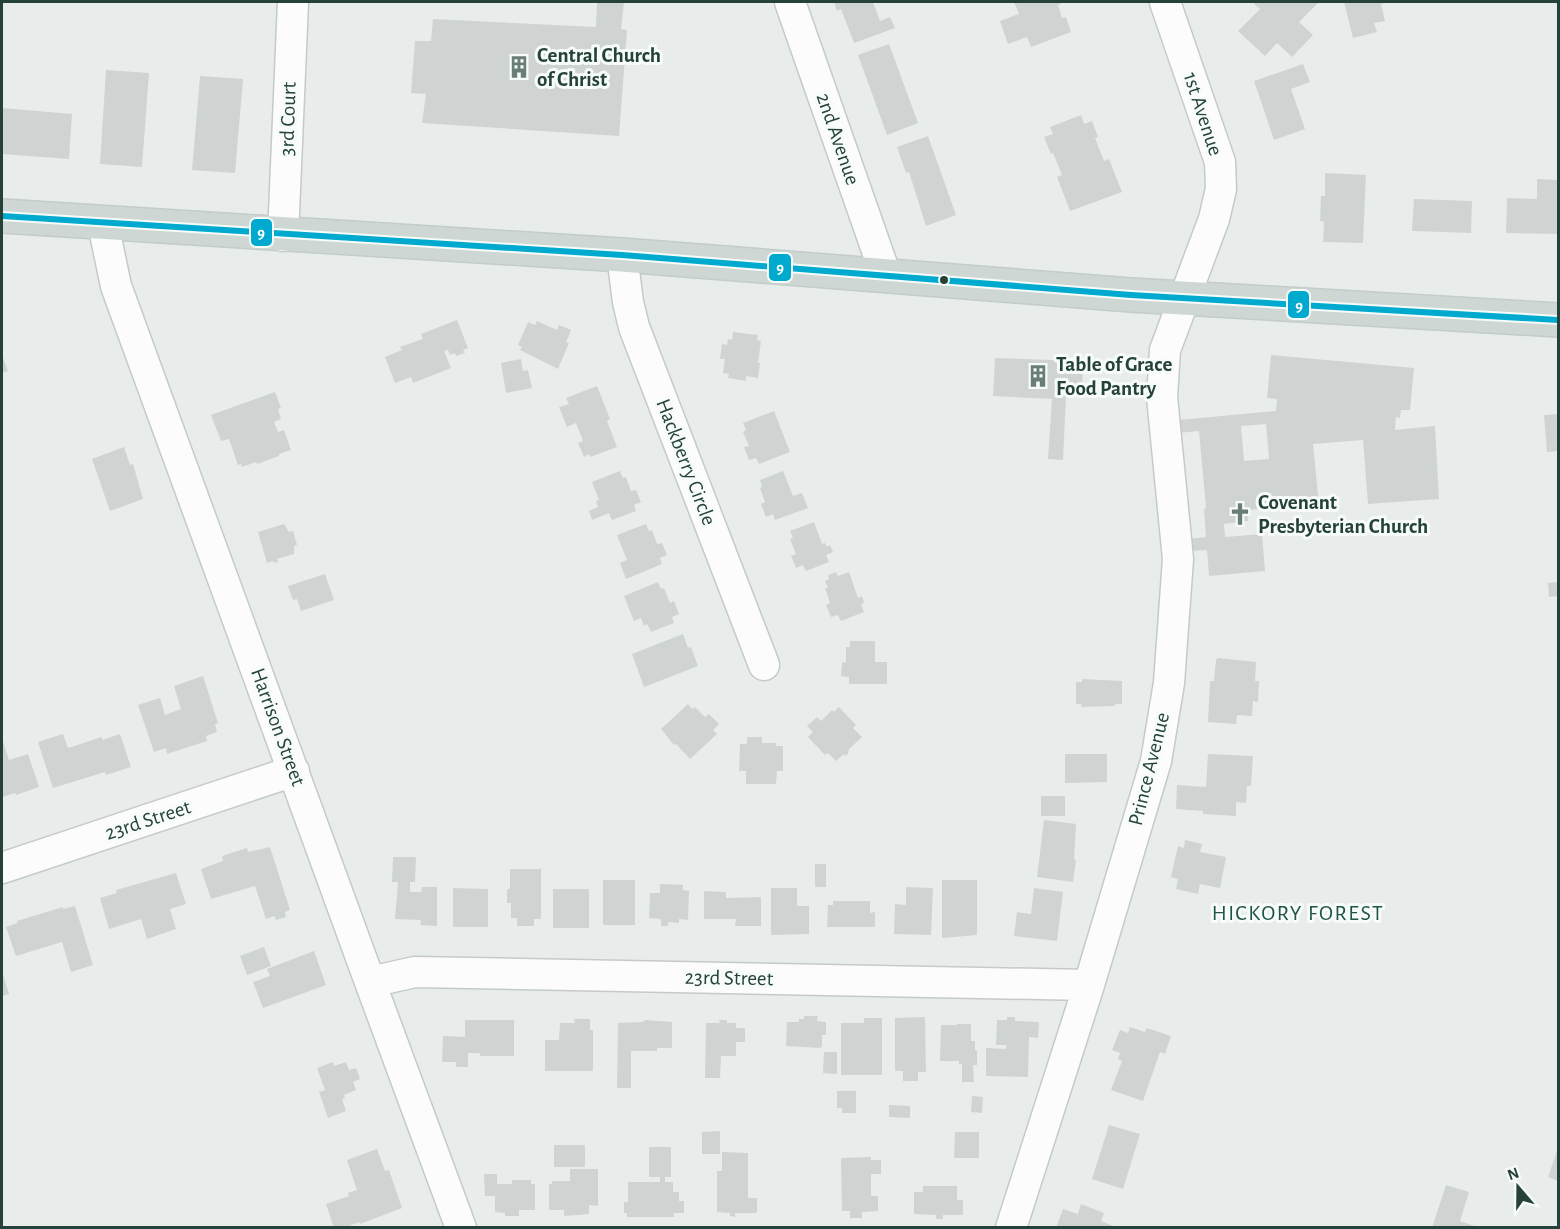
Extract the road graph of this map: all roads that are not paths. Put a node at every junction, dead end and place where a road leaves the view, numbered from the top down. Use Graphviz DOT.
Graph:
graph roads {
  1 [pos="292,2"];
  2 [pos="790,2"];
  3 [pos="1165,2"];
  4 [pos="2,216"];
  5 [pos="103,224"];
  6 [pos="283,236"];
  7 [pos="622,255"];
  8 [pos="886,276"];
  9 [pos="1185,297"];
  10 [pos="1558,320"];
  11 [pos="764,665"];
  12 [pos="294,771"];
  13 [pos="2,868"];
  14 [pos="369,982"];
  15 [pos="1089,985"];
  16 [pos="461,1227"];
  17 [pos="1011,1227"];
  1 -- 6 [label="street, 3rd Court"];
  2 -- 8 [label="street, 2nd Avenue"];
  3 -- 9 [label="street, 1st Avenue"];
  4 -- 5 [label="main road"];
  5 -- 6 [label="main road"];
  5 -- 12 [label="street, Harrison Street"];
  6 -- 7 [label="main road"];
  7 -- 8 [label="main road"];
  7 -- 11 [label="street, Hackberry Circle"];
  8 -- 9 [label="main road"];
  9 -- 10 [label="main road"];
  9 -- 15 [label="street, Prince Avenue"];
  12 -- 13 [label="street, 23rd Street"];
  12 -- 14 [label="street, Harrison Street"];
  14 -- 15 [label="street, 23rd Street"];
  14 -- 16 [label="street, Harrison Street"];
  15 -- 17 [label="street, Prince Avenue"];
}
